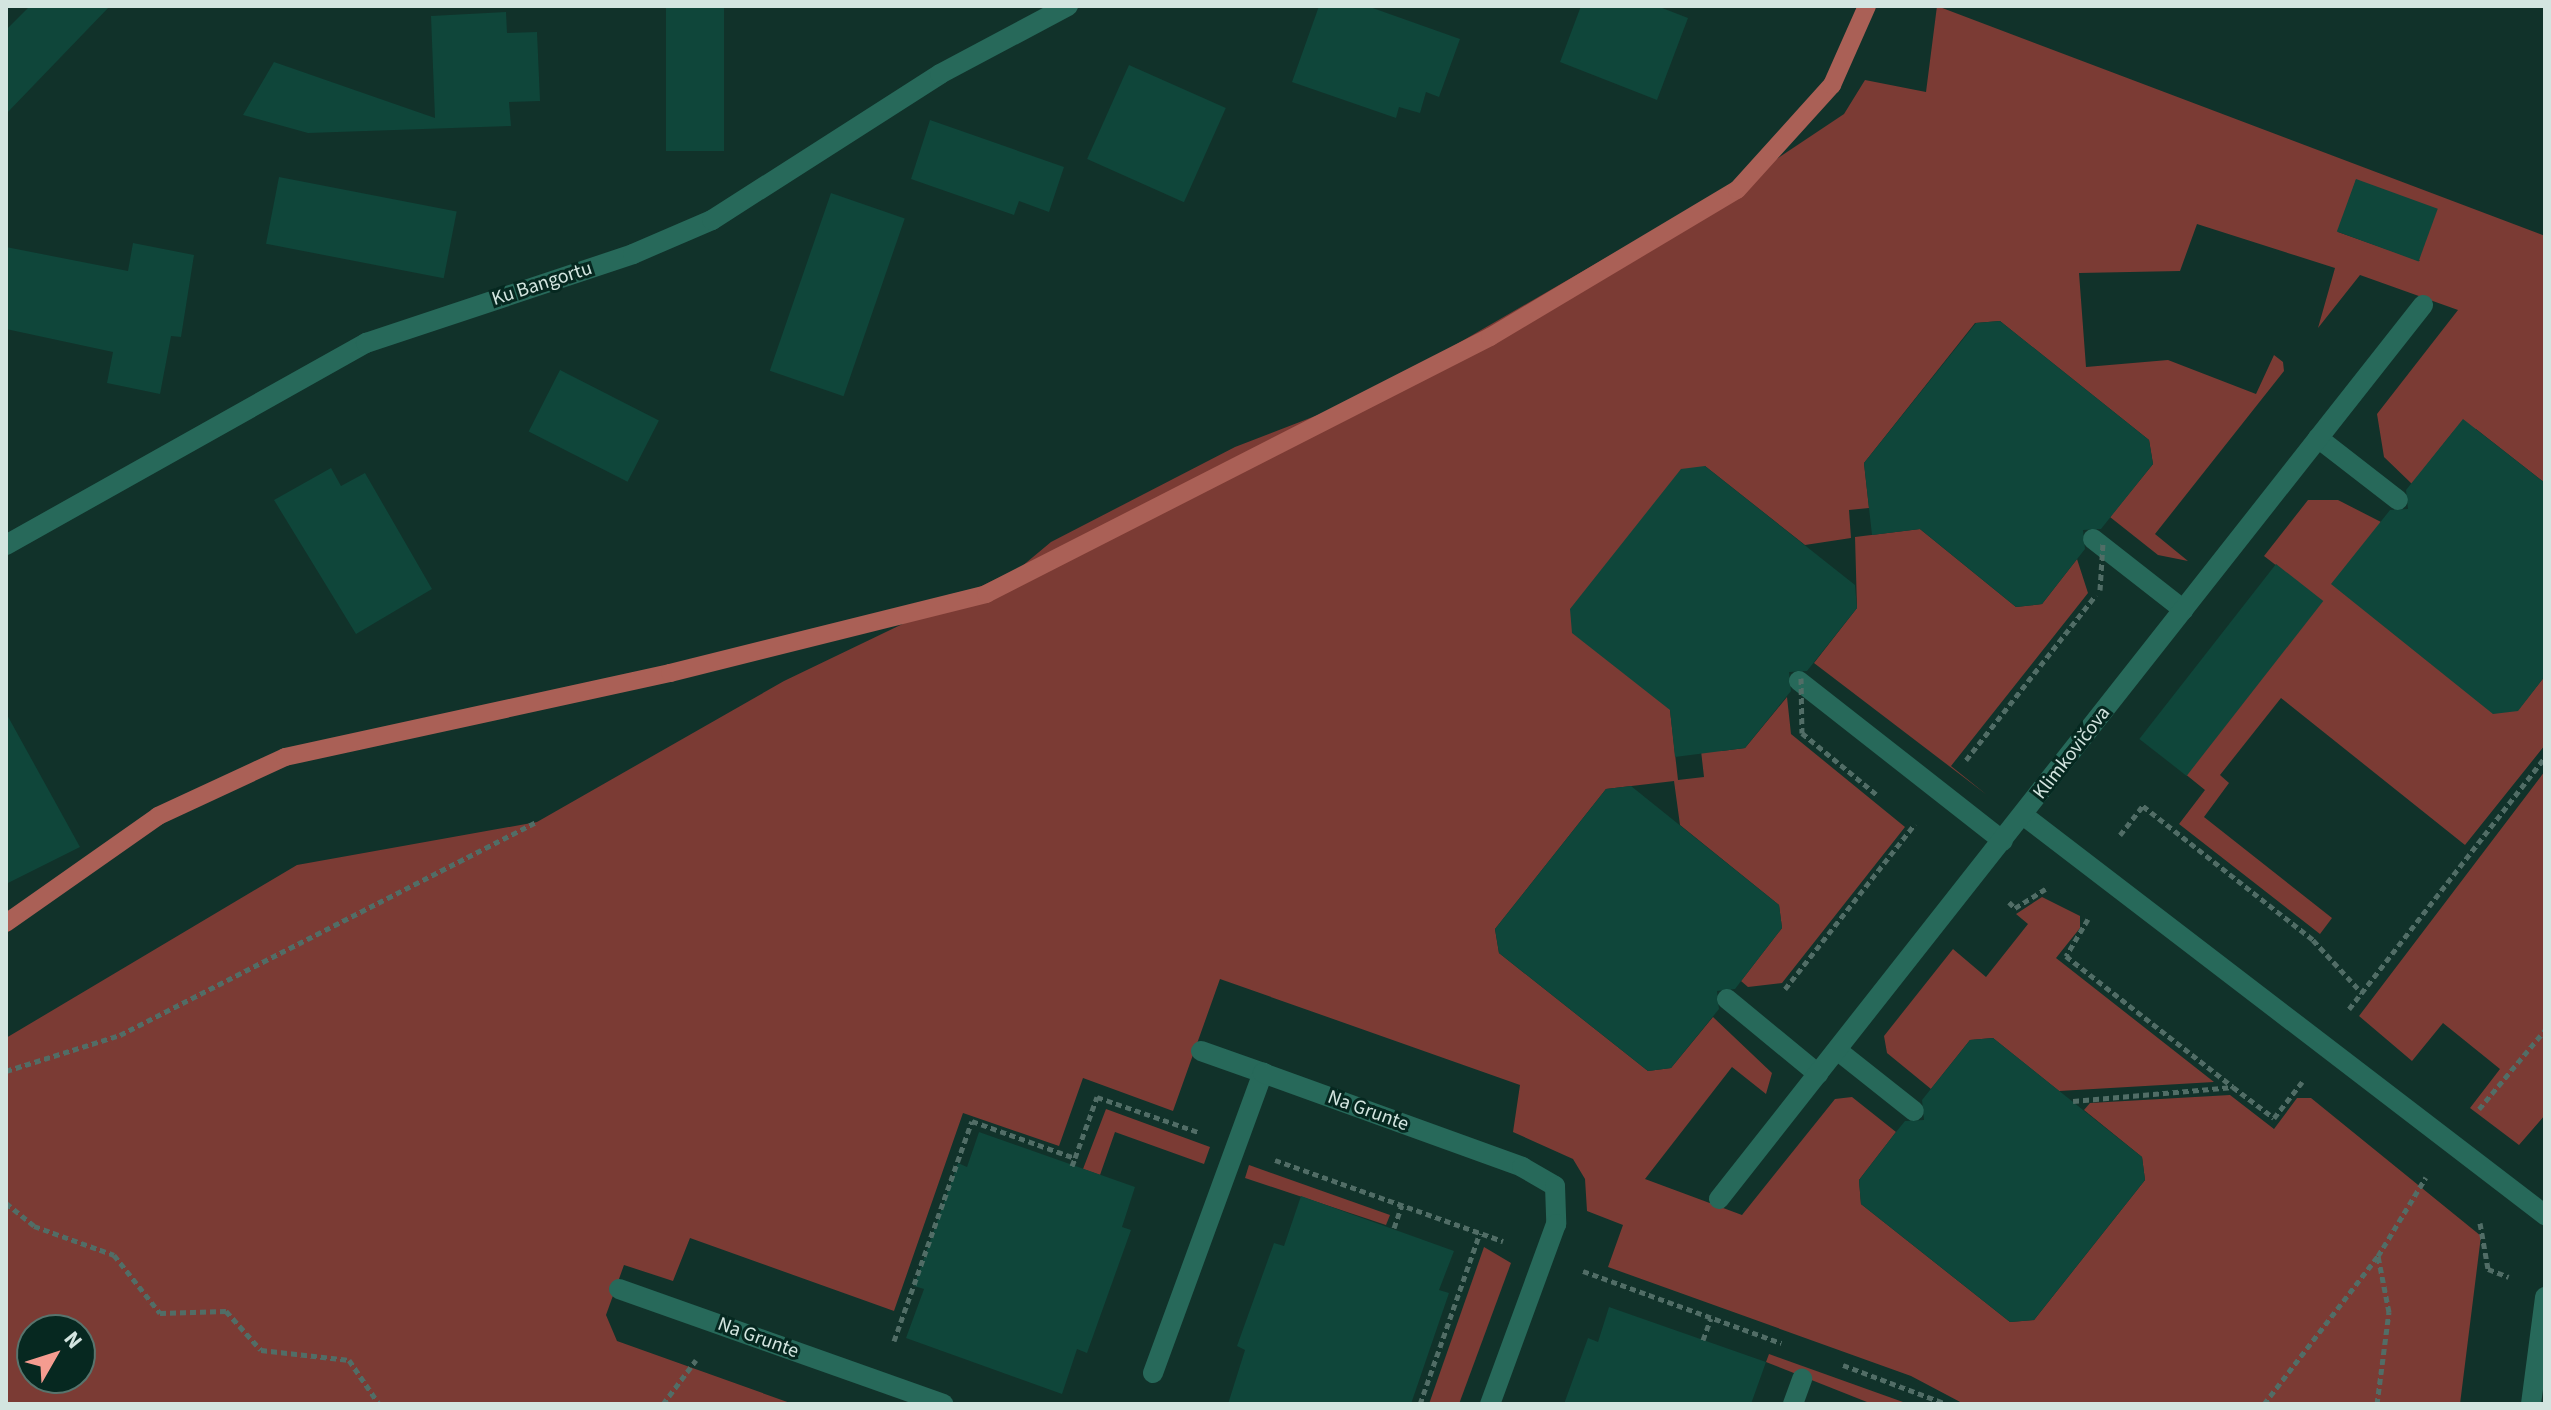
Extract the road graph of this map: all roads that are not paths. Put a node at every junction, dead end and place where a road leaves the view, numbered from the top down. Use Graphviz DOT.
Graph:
graph roads {
  1 [pos="1068,6"];
  2 [pos="2423,305"];
  3 [pos="2318,438"];
  4 [pos="2398,500"];
  5 [pos="2098,540"];
  6 [pos="6,545"];
  7 [pos="2184,610"];
  8 [pos="1800,680"];
  9 [pos="2023,815"];
  10 [pos="2003,841"];
  11 [pos="1727,999"];
  12 [pos="1837,1050"];
  13 [pos="1201,1051"];
  14 [pos="1263,1073"];
  15 [pos="1818,1074"];
  16 [pos="1914,1111"];
  17 [pos="1719,1199"];
  18 [pos="2545,1215"];
  19 [pos="619,1289"];
  20 [pos="2545,1297"];
  21 [pos="1153,1373"];
  22 [pos="1802,1379"];
  23 [pos="943,1404"];
  24 [pos="1490,1404"];
  25 [pos="1793,1404"];
  26 [pos="2531,1404"];
  1 -- 6 [label="street, Ku Bangortu"];
  2 -- 3 [label="street, Klimkovičova"];
  3 -- 4 [label="street"];
  3 -- 7 [label="street, Klimkovičova"];
  5 -- 7 [label="street"];
  7 -- 9 [label="street, Klimkovičova"];
  8 -- 10 [label="street"];
  9 -- 10 [label="street, Klimkovičova"];
  9 -- 18 [label="street"];
  10 -- 12 [label="street, Klimkovičova"];
  11 -- 15 [label="street"];
  12 -- 15 [label="street, Klimkovičova"];
  12 -- 16 [label="street"];
  13 -- 14 [label="street"];
  14 -- 21 [label="street"];
  14 -- 24 [label="street, Na Grunte"];
  15 -- 17 [label="street, Klimkovičova"];
  19 -- 23 [label="street, Na Grunte"];
  20 -- 26 [label="street"];
  22 -- 25 [label="street"];
}
